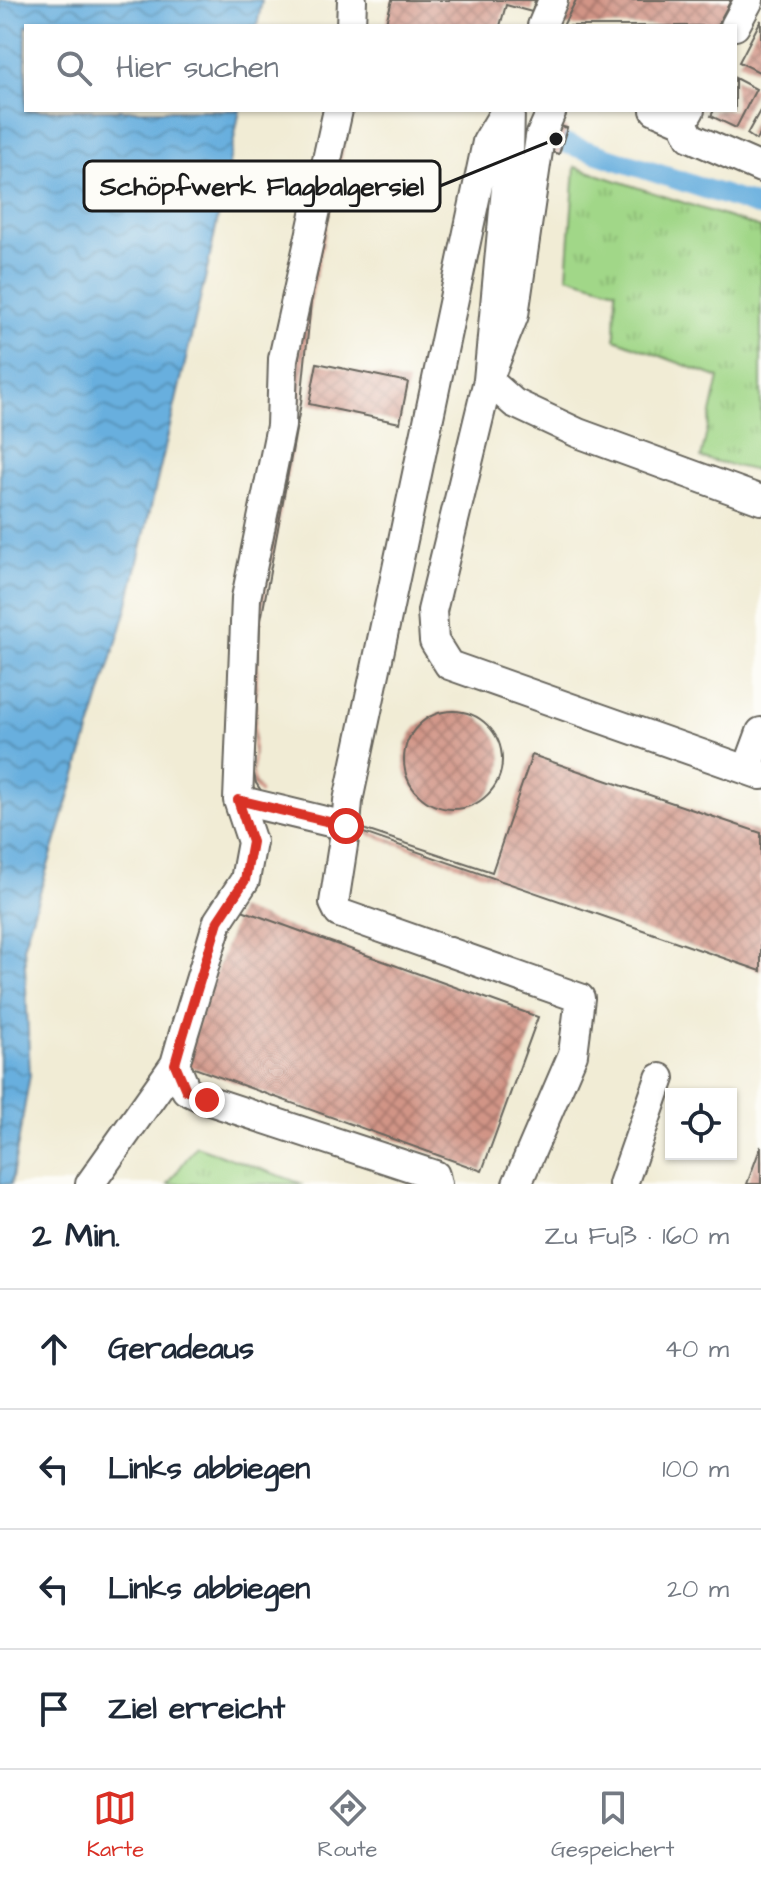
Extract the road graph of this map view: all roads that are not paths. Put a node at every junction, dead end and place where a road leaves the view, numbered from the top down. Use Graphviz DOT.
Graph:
graph roads {
  1 [pos="352,0"];
  2 [pos="553,0"];
  3 [pos="749,0"];
  4 [pos="351,24"];
  5 [pos="543,24"];
  6 [pos="736,24"];
  7 [pos="338,112"];
  8 [pos="507,112"];
  9 [pos="508,112"];
  10 [pos="551,112"];
  11 [pos="660,112"];
  12 [pos="688,123"];
  13 [pos="761,168"];
  14 [pos="488,380"];
  15 [pos="761,500"];
  16 [pos="761,732"];
  17 [pos="754,773"];
  18 [pos="238,800"];
  19 [pos="346,826"];
  20 [pos="175,1064"];
  21 [pos="660,1078"];
  22 [pos="90,1184"];
  23 [pos="437,1184"];
  24 [pos="517,1184"];
  25 [pos="623,1184"];
  1 -- 4 [label="street"];
  2 -- 5 [label="street"];
  3 -- 6 [label="street"];
  7 -- 18 [label="street"];
  8 -- 19 [label="street"];
  9 -- 14 [label="street"];
  10 -- 14 [label="street"];
  11 -- 12 [label="street"];
  12 -- 13 [label="street"];
  14 -- 15 [label="street"];
  14 -- 17 [label="street"];
  16 -- 17 [label="street"];
  18 -- 19 [label="street"];
  18 -- 20 [label="street"];
  19 -- 24 [label="street"];
  20 -- 22 [label="street"];
  20 -- 23 [label="street"];
  21 -- 25 [label="street"];
}
